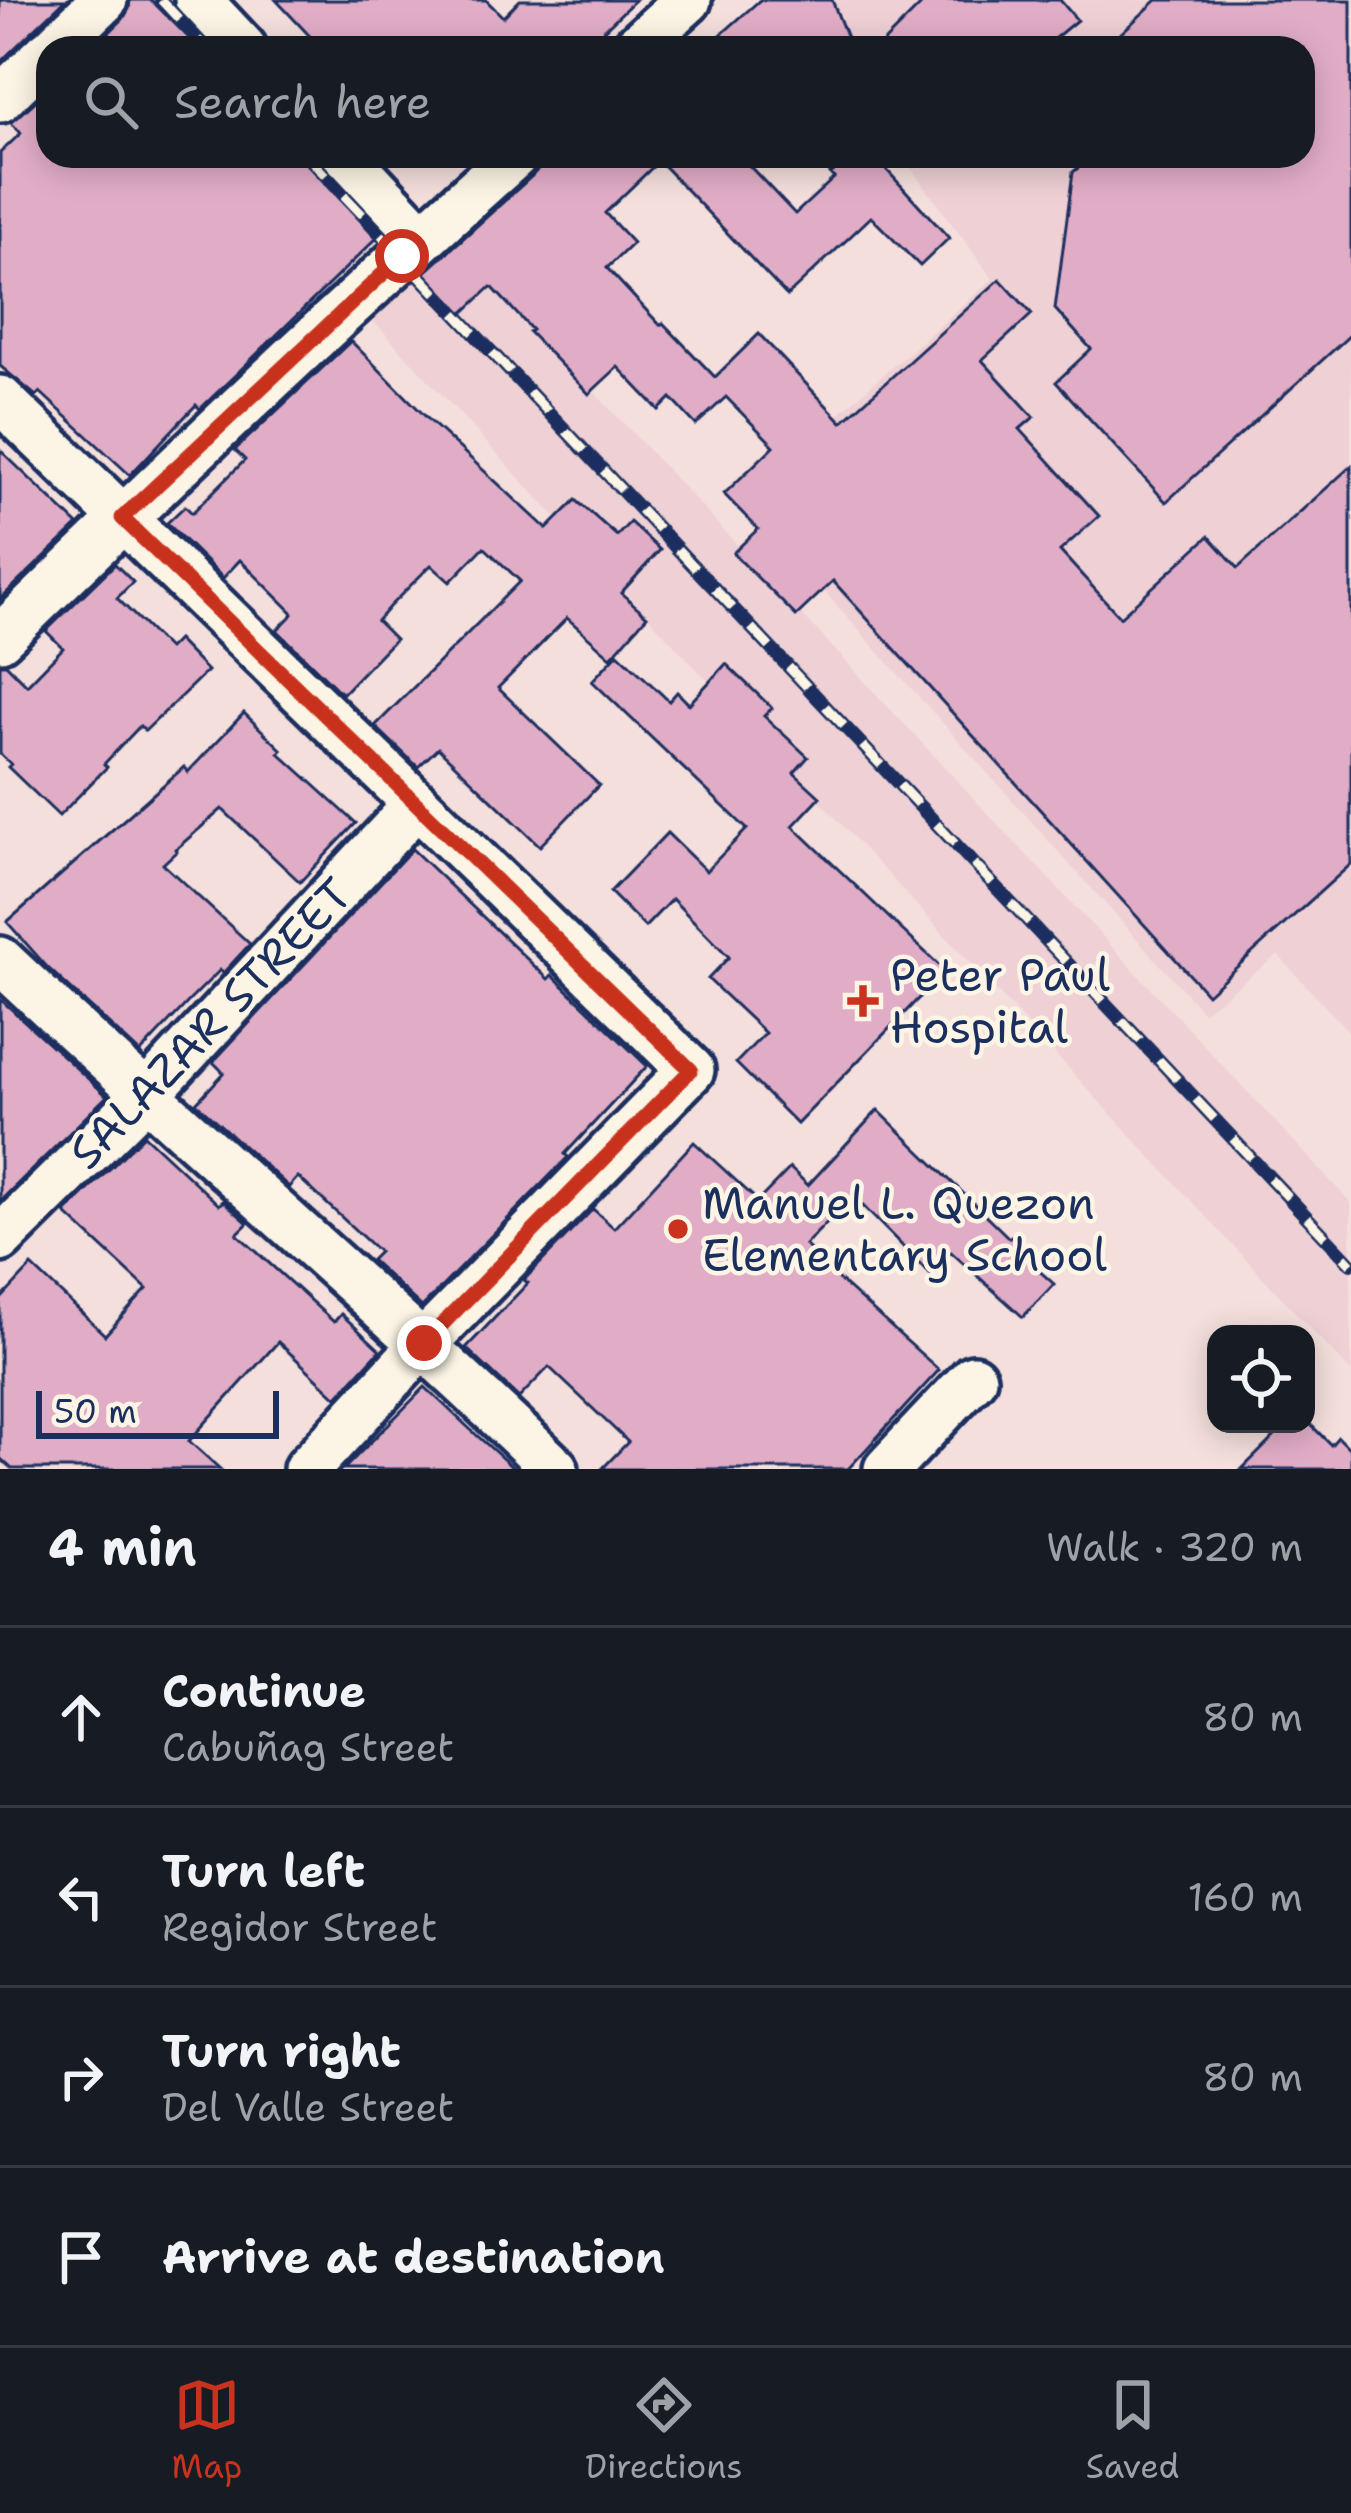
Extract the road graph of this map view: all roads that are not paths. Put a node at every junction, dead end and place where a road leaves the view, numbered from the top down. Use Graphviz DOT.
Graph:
graph roads {
  1 [pos="104,0"];
  2 [pos="198,0"];
  3 [pos="688,0"];
  4 [pos="67,36"];
  5 [pos="232,36"];
  6 [pos="648,36"];
  7 [pos="36,65"];
  8 [pos="0,99"];
  9 [pos="356,168"];
  10 [pos="501,168"];
  11 [pos="422,238"];
  12 [pos="0,399"];
  13 [pos="122,518"];
  14 [pos="0,638"];
  15 [pos="417,804"];
  16 [pos="0,960"];
  17 [pos="145,1096"];
  18 [pos="0,1239"];
  19 [pos="424,1343"];
  20 [pos="973,1378"];
  21 [pos="307,1469"];
  22 [pos="555,1469"];
  23 [pos="887,1469"];
  1 -- 4 [label="street"];
  2 -- 5 [label="street"];
  3 -- 6 [label="street"];
  7 -- 8 [label="street"];
  9 -- 11 [label="street"];
  10 -- 11 [label="street"];
  11 -- 13 [label="street"];
  12 -- 13 [label="street"];
  13 -- 14 [label="street"];
  13 -- 15 [label="street"];
  15 -- 17 [label="street, SALAZAR STREET"];
  15 -- 19 [label="street"];
  16 -- 17 [label="street"];
  17 -- 18 [label="street, SALAZAR STREET"];
  17 -- 19 [label="street"];
  19 -- 21 [label="street"];
  19 -- 22 [label="street"];
  20 -- 23 [label="street"];
}
